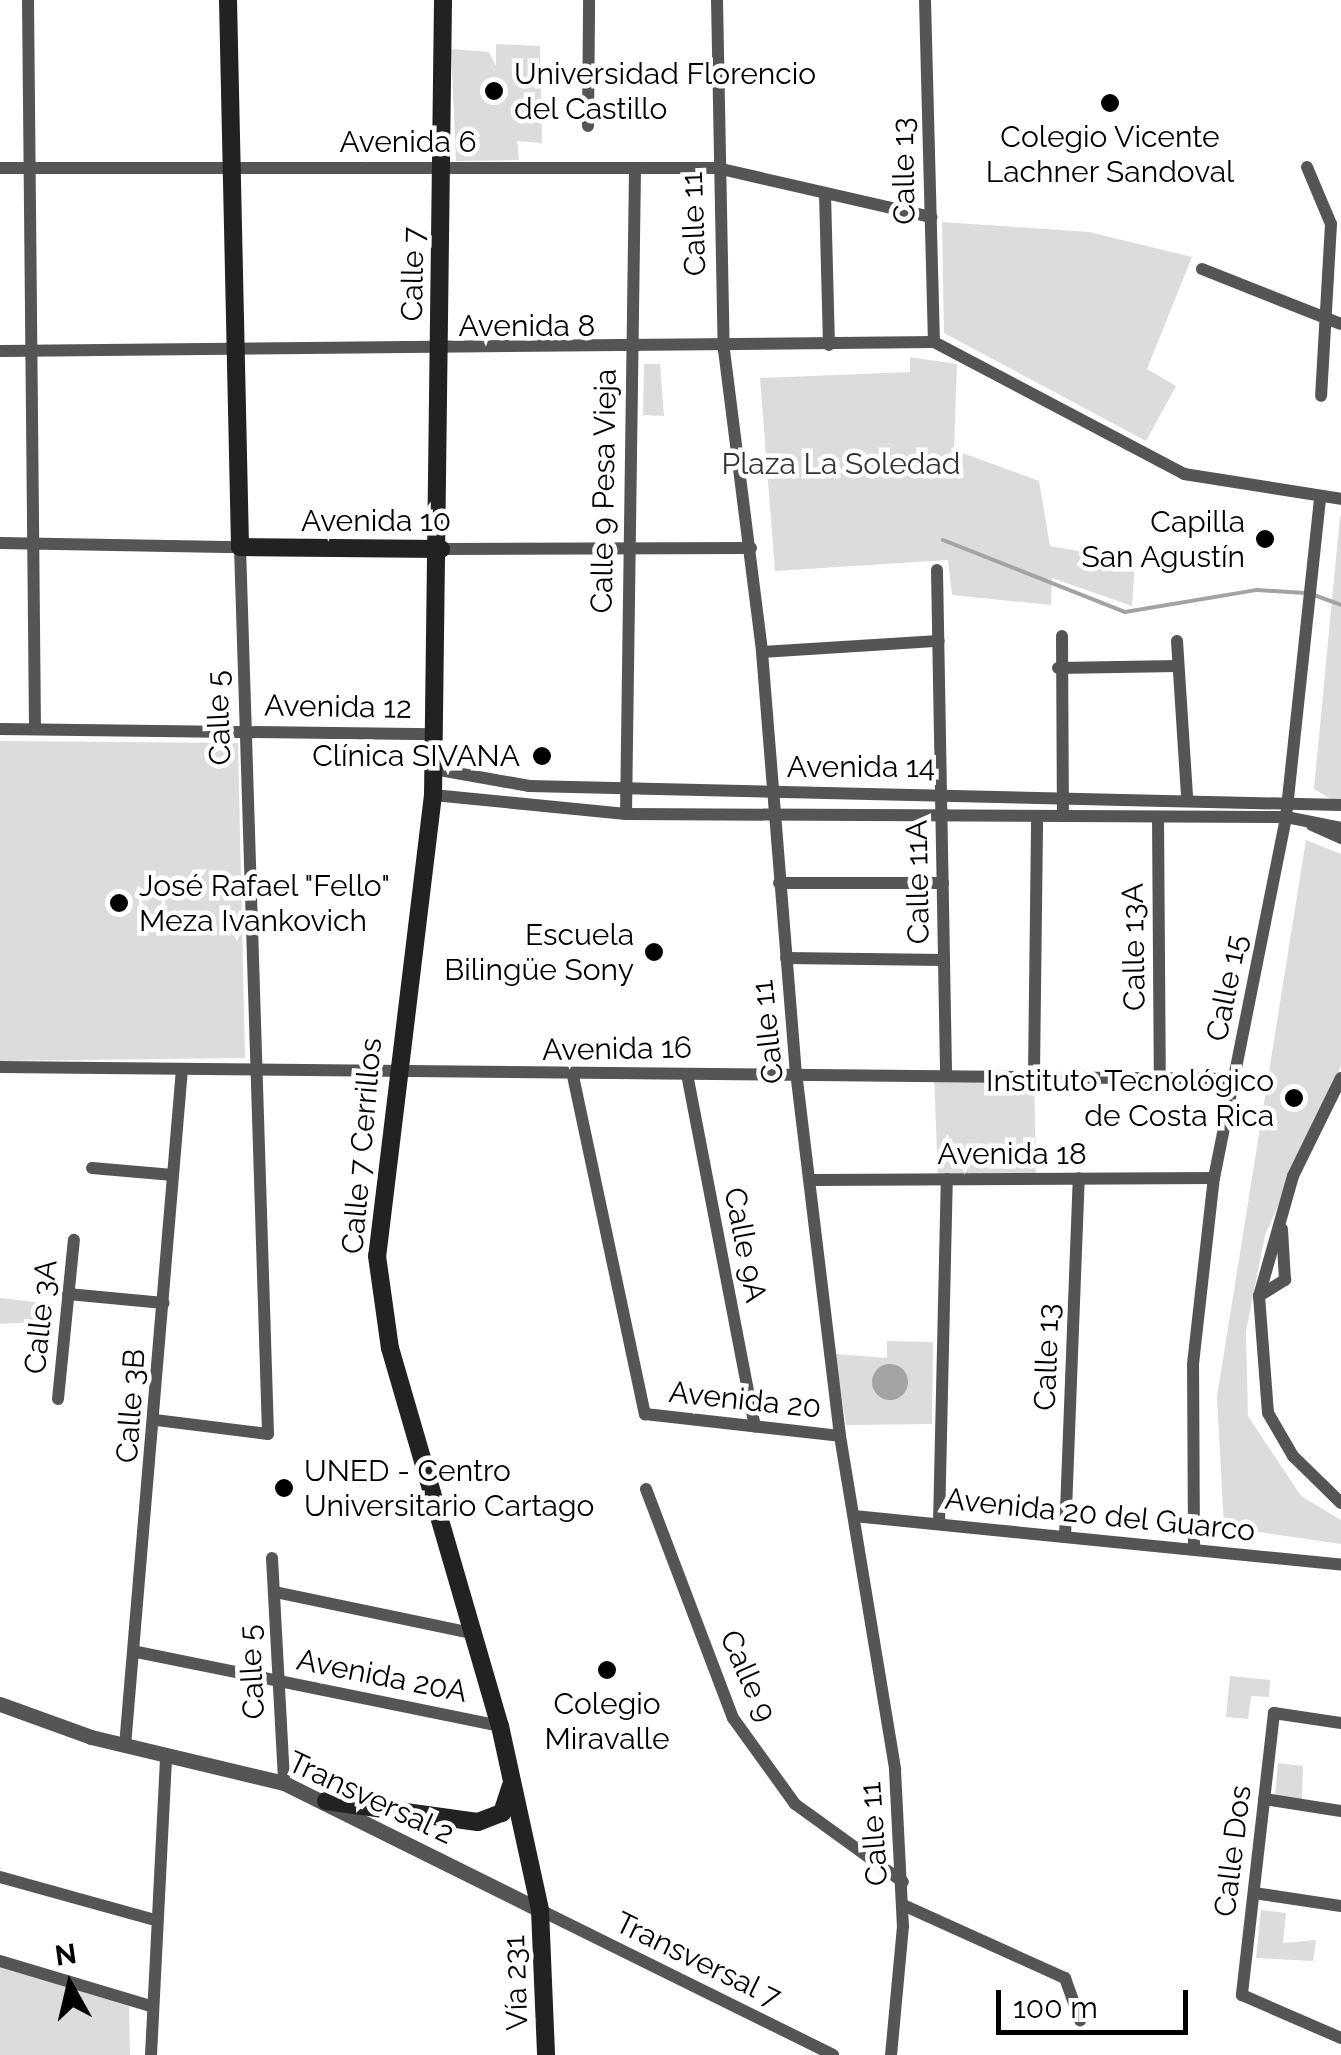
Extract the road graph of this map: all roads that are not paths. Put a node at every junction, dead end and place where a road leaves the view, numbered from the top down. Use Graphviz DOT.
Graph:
graph roads {
  1 [pos="28,0"];
  2 [pos="228,0"];
  3 [pos="443,0"];
  4 [pos="589,0"];
  5 [pos="717,0"];
  6 [pos="925,0"];
  7 [pos="588,126"];
  8 [pos="1308,166"];
  9 [pos="234,167"];
  10 [pos="442,167"];
  11 [pos="0,168"];
  12 [pos="30,168"];
  13 [pos="636,168"];
  14 [pos="717,168"];
  15 [pos="825,193"];
  16 [pos="930,217"];
  17 [pos="1202,269"];
  18 [pos="1335,323"];
  19 [pos="934,342"];
  20 [pos="829,345"];
  21 [pos="234,350"];
  22 [pos="632,350"];
  23 [pos="724,350"];
  24 [pos="0,351"];
  25 [pos="30,351"];
  26 [pos="440,351"];
  27 [pos="1321,396"];
  28 [pos="1320,497"];
  29 [pos="1341,499"];
  30 [pos="0,543"];
  31 [pos="31,544"];
  32 [pos="240,547"];
  33 [pos="751,548"];
  34 [pos="441,549"];
  35 [pos="626,549"];
  36 [pos="938,570"];
  37 [pos="1062,636"];
  38 [pos="938,641"];
  39 [pos="1177,641"];
  40 [pos="762,652"];
  41 [pos="1178,666"];
  42 [pos="1058,668"];
  43 [pos="35,728"];
  44 [pos="0,729"];
  45 [pos="247,731"];
  46 [pos="436,734"];
  47 [pos="434,769"];
  48 [pos="626,790"];
  49 [pos="774,792"];
  50 [pos="941,793"];
  51 [pos="1062,794"];
  52 [pos="433,795"];
  53 [pos="1187,796"];
  54 [pos="1289,798"];
  55 [pos="1341,805"];
  56 [pos="626,814"];
  57 [pos="942,814"];
  58 [pos="776,816"];
  59 [pos="1037,816"];
  60 [pos="1062,816"];
  61 [pos="1158,817"];
  62 [pos="1286,817"];
  63 [pos="1301,820"];
  64 [pos="1341,828"];
  65 [pos="1341,838"];
  66 [pos="779,883"];
  67 [pos="943,883"];
  68 [pos="786,958"];
  69 [pos="944,960"];
  70 [pos="0,1067"];
  71 [pos="182,1070"];
  72 [pos="258,1071"];
  73 [pos="796,1072"];
  74 [pos="393,1073"];
  75 [pos="946,1073"];
  76 [pos="1034,1073"];
  77 [pos="686,1074"];
  78 [pos="1160,1075"];
  79 [pos="573,1076"];
  80 [pos="1341,1078"];
  81 [pos="1235,1080"];
  82 [pos="92,1168"];
  83 [pos="173,1175"];
  84 [pos="1078,1178"];
  85 [pos="1214,1178"];
  86 [pos="812,1180"];
  87 [pos="947,1180"];
  88 [pos="1281,1216"];
  89 [pos="74,1240"];
  90 [pos="68,1294"];
  91 [pos="1258,1296"];
  92 [pos="164,1303"];
  93 [pos="58,1399"];
  94 [pos="155,1420"];
  95 [pos="755,1426"];
  96 [pos="840,1436"];
  97 [pos="646,1490"];
  98 [pos="1341,1503"];
  99 [pos="854,1516"];
  100 [pos="939,1524"];
  101 [pos="1064,1537"];
  102 [pos="1194,1548"];
  103 [pos="272,1558"];
  104 [pos="1341,1565"];
  105 [pos="275,1592"];
  106 [pos="466,1632"];
  107 [pos="137,1652"];
  108 [pos="280,1681"];
  109 [pos="0,1704"];
  110 [pos="1341,1723"];
  111 [pos="500,1726"];
  112 [pos="125,1746"];
  113 [pos="166,1756"];
  114 [pos="512,1780"];
  115 [pos="284,1783"];
  116 [pos="1264,1799"];
  117 [pos="326,1801"];
  118 [pos="1341,1811"];
  119 [pos="0,1877"];
  120 [pos="904,1882"];
  121 [pos="1254,1892"];
  122 [pos="903,1905"];
  123 [pos="1341,1906"];
  124 [pos="540,1910"];
  125 [pos="151,1919"];
  126 [pos="0,1961"];
  127 [pos="151,2006"];
  128 [pos="1080,2020"];
  129 [pos="1341,2038"];
  130 [pos="150,2055"];
  131 [pos="546,2055"];
  132 [pos="834,2055"];
  133 [pos="891,2055"];
  1 -- 12 [label="street"];
  2 -- 9 [label="main road, Calle 5"];
  3 -- 10 [label="main road, Calle 7"];
  4 -- 7 [label="street"];
  5 -- 14 [label="street, Calle 11"];
  6 -- 16 [label="street, Calle 13"];
  8 -- 18 [label="street"];
  9 -- 10 [label="street, Avenida 6"];
  9 -- 12 [label="street, Avenida 6"];
  9 -- 21 [label="main road, Calle 5"];
  10 -- 13 [label="street, Avenida 6"];
  10 -- 26 [label="main road, Calle 7"];
  11 -- 12 [label="street, Avenida 6"];
  12 -- 25 [label="street"];
  13 -- 14 [label="street, Avenida 6"];
  13 -- 22 [label="street, Calle 9 Pesa Vieja"];
  14 -- 15 [label="street, Avenida 6"];
  14 -- 23 [label="street, Calle 11"];
  15 -- 16 [label="street, Avenida 6"];
  15 -- 20 [label="street"];
  16 -- 19 [label="street, Calle 13"];
  17 -- 18 [label="street"];
  18 -- 27 [label="street"];
  19 -- 20 [label="street, Avenida 8"];
  19 -- 28 [label="street"];
  20 -- 23 [label="street, Avenida 8"];
  21 -- 25 [label="street, Avenida 8"];
  21 -- 26 [label="street, Avenida 8"];
  21 -- 32 [label="main road, Calle 5"];
  22 -- 23 [label="street, Avenida 8"];
  22 -- 26 [label="street, Avenida 8"];
  22 -- 35 [label="street, Calle 9 Pesa Vieja"];
  23 -- 33 [label="street, Calle 11"];
  24 -- 25 [label="street, Avenida 8"];
  25 -- 31 [label="street"];
  26 -- 34 [label="main road, Calle 7"];
  28 -- 29 [label="street"];
  28 -- 54 [label="street, Calle 15"];
  30 -- 31 [label="street, Avenida 10"];
  31 -- 32 [label="street, Avenida 10"];
  31 -- 43 [label="street"];
  32 -- 34 [label="main road, Avenida 10"];
  32 -- 45 [label="street, Calle 5"];
  33 -- 35 [label="street, Avenida 10"];
  33 -- 40 [label="street, Calle 11"];
  34 -- 35 [label="street, Avenida 10"];
  34 -- 46 [label="main road, Calle 7 Cerrillos"];
  35 -- 48 [label="street, Calle 9 Pesa Vieja"];
  36 -- 38 [label="street, Calle 11A"];
  37 -- 42 [label="street"];
  38 -- 40 [label="street"];
  38 -- 50 [label="street, Calle 11A"];
  39 -- 41 [label="street"];
  40 -- 49 [label="street, Calle 11"];
  41 -- 42 [label="street"];
  41 -- 53 [label="street"];
  42 -- 51 [label="street"];
  43 -- 44 [label="street, Avenida 12"];
  43 -- 45 [label="street, Avenida 12"];
  45 -- 46 [label="street, Avenida 12"];
  45 -- 72 [label="street, Calle 5"];
  46 -- 47 [label="main road, Calle 7 Cerrillos"];
  47 -- 48 [label="street, Avenida 14"];
  47 -- 52 [label="main road, Calle 7 Cerrillos"];
  48 -- 49 [label="street, Avenida 14"];
  48 -- 56 [label="street, Calle 9 Pesa Vieja"];
  49 -- 50 [label="street, Avenida 14"];
  49 -- 58 [label="street, Calle 11"];
  50 -- 51 [label="street, Avenida 14"];
  50 -- 57 [label="street, Calle 11A"];
  51 -- 53 [label="street, Avenida 14"];
  51 -- 60 [label="street"];
  52 -- 56 [label="street, Avenida 14"];
  52 -- 74 [label="main road, Calle 7 Cerrillos"];
  53 -- 54 [label="street, Avenida 14"];
  54 -- 55 [label="street, Avenida 14"];
  54 -- 62 [label="street, Calle 15"];
  56 -- 58 [label="street, Avenida 14"];
  57 -- 58 [label="street, Avenida 14"];
  57 -- 59 [label="street, Avenida 14"];
  57 -- 67 [label="street, Calle 11A"];
  58 -- 66 [label="street, Calle 11"];
  59 -- 60 [label="street, Avenida 14"];
  59 -- 76 [label="street"];
  60 -- 61 [label="street, Avenida 14"];
  61 -- 62 [label="street, Avenida 14"];
  61 -- 78 [label="street, Calle 13A"];
  62 -- 63 [label="street, Avenida 14"];
  62 -- 81 [label="street, Calle 15"];
  63 -- 64 [label="street"];
  63 -- 65 [label="street"];
  66 -- 67 [label="street"];
  66 -- 68 [label="street, Calle 11"];
  67 -- 69 [label="street, Calle 11A"];
  68 -- 69 [label="street"];
  68 -- 73 [label="street, Calle 11"];
  69 -- 75 [label="street, Calle 11A"];
  70 -- 71 [label="street, Avenida 16"];
  71 -- 72 [label="street, Avenida 16"];
  71 -- 83 [label="street, Calle 3B"];
  72 -- 74 [label="street, Avenida 16"];
  72 -- 94 [label="street, Calle 5"];
  73 -- 75 [label="street, Avenida 16"];
  73 -- 77 [label="street, Avenida 16"];
  73 -- 86 [label="street, Calle 11"];
  74 -- 79 [label="street, Avenida 16"];
  74 -- 106 [label="main road, Calle 7 Cerrillos"];
  75 -- 76 [label="street, Avenida 16"];
  76 -- 78 [label="street, Avenida 16"];
  77 -- 79 [label="street, Avenida 16"];
  77 -- 95 [label="street, Calle 9A"];
  78 -- 81 [label="street, Avenida 16"];
  79 -- 95 [label="street, Avenida 20"];
  80 -- 88 [label="street"];
  81 -- 85 [label="street, Calle 15"];
  82 -- 83 [label="street"];
  83 -- 92 [label="street, Calle 3B"];
  84 -- 85 [label="street, Avenida 18"];
  84 -- 87 [label="street, Avenida 18"];
  84 -- 101 [label="street, Calle 13"];
  85 -- 102 [label="street, Calle 15"];
  86 -- 87 [label="street, Avenida 18"];
  86 -- 96 [label="street, Calle 11"];
  87 -- 100 [label="street"];
  88 -- 91 [label="street"];
  88 -- 91 [label="street"];
  89 -- 90 [label="street, Calle 3A"];
  90 -- 92 [label="street"];
  90 -- 93 [label="street, Calle 3A"];
  91 -- 98 [label="street"];
  92 -- 94 [label="street, Calle 3B"];
  94 -- 107 [label="street, Calle 3B"];
  95 -- 96 [label="street, Avenida 20"];
  96 -- 99 [label="street, Calle 11"];
  97 -- 120 [label="street, Calle 9"];
  99 -- 100 [label="street, Avenida 20 del Guarco"];
  99 -- 120 [label="street, Calle 11"];
  100 -- 101 [label="street, Avenida 20 del Guarco"];
  101 -- 102 [label="street, Avenida 20 del Guarco"];
  102 -- 104 [label="street, Avenida 20 del Guarco"];
  103 -- 105 [label="street, Calle 5"];
  105 -- 106 [label="street"];
  105 -- 108 [label="street, Calle 5"];
  106 -- 111 [label="main road, Calle 7 Cerrillos"];
  107 -- 108 [label="street, Avenida 20A"];
  107 -- 112 [label="street, Calle 3B"];
  108 -- 111 [label="street, Avenida 20A"];
  108 -- 115 [label="street, Calle 5"];
  109 -- 112 [label="street, Transversal 2"];
  110 -- 116 [label="street, Calle Dos"];
  111 -- 114 [label="main road, Calle 7 Cerrillos"];
  112 -- 113 [label="street, Transversal 2"];
  113 -- 115 [label="street, Transversal 2"];
  113 -- 125 [label="street"];
  114 -- 117 [label="main road"];
  114 -- 124 [label="main road, Calle 7 Cerrillos"];
  115 -- 117 [label="street, Transversal 2"];
  116 -- 118 [label="street"];
  116 -- 121 [label="street, Calle Dos"];
  117 -- 124 [label="street, Transversal 2"];
  119 -- 125 [label="street"];
  120 -- 122 [label="street, Calle 11"];
  121 -- 123 [label="street"];
  121 -- 129 [label="street, Calle Dos"];
  122 -- 128 [label="street"];
  122 -- 133 [label="street, Calle 11"];
  124 -- 131 [label="main road, Vía 231"];
  124 -- 132 [label="street, Transversal 7"];
  125 -- 127 [label="street"];
  126 -- 127 [label="street"];
  127 -- 130 [label="street"];
}
